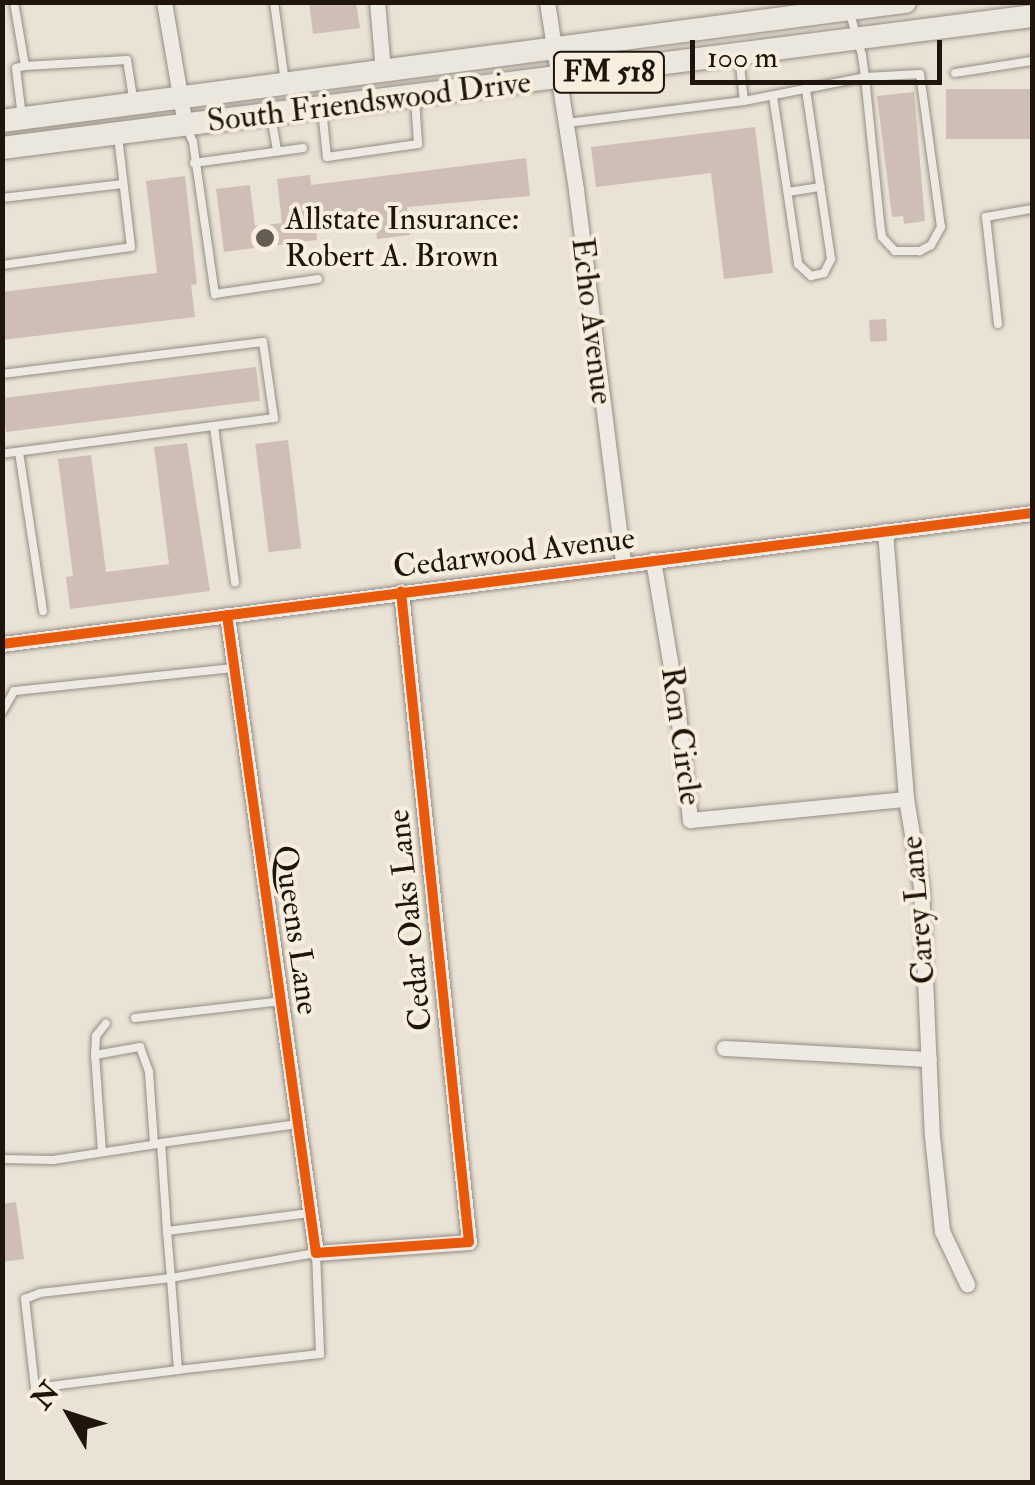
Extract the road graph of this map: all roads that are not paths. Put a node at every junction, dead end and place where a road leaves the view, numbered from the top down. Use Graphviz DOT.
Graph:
graph roads {
  1 [pos="14,2"];
  2 [pos="164,2"];
  3 [pos="274,2"];
  4 [pos="378,2"];
  5 [pos="547,2"];
  6 [pos="901,3"];
  7 [pos="801,9"];
  8 [pos="848,10"];
  9 [pos="1032,16"];
  10 [pos="859,39"];
  11 [pos="552,48"];
  12 [pos="739,55"];
  13 [pos="1032,61"];
  14 [pos="20,67"];
  15 [pos="2,70"];
  16 [pos="384,70"];
  17 [pos="955,72"];
  18 [pos="559,78"];
  19 [pos="865,78"];
  20 [pos="285,83"];
  21 [pos="806,90"];
  22 [pos="178,96"];
  23 [pos="773,96"];
  24 [pos="414,97"];
  25 [pos="744,101"];
  26 [pos="133,104"];
  27 [pos="322,109"];
  28 [pos="271,116"];
  29 [pos="12,120"];
  30 [pos="565,123"];
  31 [pos="185,125"];
  32 [pos="118,134"];
  33 [pos="2,148"];
  34 [pos="303,148"];
  35 [pos="277,151"];
  36 [pos="194,164"];
  37 [pos="123,184"];
  38 [pos="821,187"];
  39 [pos="788,192"];
  40 [pos="2,198"];
  41 [pos="1032,209"];
  42 [pos="2,265"];
  43 [pos="318,279"];
  44 [pos="998,324"];
  45 [pos="2,374"];
  46 [pos="214,427"];
  47 [pos="18,452"];
  48 [pos="2,454"];
  49 [pos="1032,512"];
  50 [pos="885,531"];
  51 [pos="653,560"];
  52 [pos="623,564"];
  53 [pos="235,583"];
  54 [pos="401,592"];
  55 [pos="44,611"];
  56 [pos="227,614"];
  57 [pos="2,644"];
  58 [pos="234,668"];
  59 [pos="2,712"];
  60 [pos="906,800"];
  61 [pos="281,1001"];
  62 [pos="135,1018"];
  63 [pos="106,1022"];
  64 [pos="724,1048"];
  65 [pos="95,1055"];
  66 [pos="929,1059"];
  67 [pos="298,1124"];
  68 [pos="158,1144"];
  69 [pos="102,1152"];
  70 [pos="2,1159"];
  71 [pos="310,1213"];
  72 [pos="167,1231"];
  73 [pos="316,1253"];
  74 [pos="171,1278"];
  75 [pos="967,1284"];
  76 [pos="178,1370"];
  1 -- 14 [label="lane"];
  2 -- 22 [label="street"];
  3 -- 20 [label="lane"];
  4 -- 16 [label="street"];
  5 -- 11 [label="street, Echo Avenue"];
  6 -- 8 [label="main road, South Friendswood Drive / FM 518"];
  7 -- 8 [label="main road, South Friendswood Drive / FM 518"];
  7 -- 11 [label="main road, South Friendswood Drive / FM 518"];
  8 -- 10 [label="lane"];
  9 -- 10 [label="main road, South Friendswood Drive / FM 518"];
  10 -- 12 [label="main road, South Friendswood Drive / FM 518"];
  10 -- 19 [label="lane"];
  11 -- 16 [label="main road, South Friendswood Drive / FM 518"];
  11 -- 18 [label="street, Echo Avenue"];
  12 -- 18 [label="main road, South Friendswood Drive / FM 518"];
  12 -- 25 [label="lane"];
  13 -- 17 [label="lane"];
  14 -- 15 [label="lane"];
  14 -- 26 [label="lane"];
  14 -- 29 [label="lane"];
  16 -- 20 [label="main road, South Friendswood Drive / FM 518"];
  18 -- 24 [label="main road, South Friendswood Drive / FM 518"];
  18 -- 30 [label="street, Echo Avenue"];
  19 -- 19 [label="lane"];
  19 -- 21 [label="lane"];
  20 -- 22 [label="main road, South Friendswood Drive / FM 518"];
  21 -- 23 [label="lane"];
  21 -- 38 [label="lane"];
  22 -- 26 [label="main road, South Friendswood Drive / FM 518"];
  22 -- 31 [label="street"];
  23 -- 25 [label="lane"];
  23 -- 39 [label="lane"];
  24 -- 27 [label="main road, South Friendswood Drive / FM 518"];
  24 -- 27 [label="lane"];
  25 -- 30 [label="lane"];
  26 -- 29 [label="main road, South Friendswood Drive / FM 518"];
  27 -- 28 [label="main road, South Friendswood Drive / FM 518"];
  28 -- 31 [label="main road, South Friendswood Drive / FM 518"];
  28 -- 35 [label="lane"];
  30 -- 52 [label="street, Echo Avenue"];
  31 -- 32 [label="main road, South Friendswood Drive / FM 518"];
  31 -- 36 [label="lane"];
  32 -- 33 [label="main road, South Friendswood Drive / FM 518"];
  32 -- 37 [label="lane"];
  34 -- 35 [label="lane"];
  35 -- 36 [label="lane"];
  36 -- 43 [label="lane"];
  37 -- 40 [label="lane"];
  37 -- 42 [label="lane"];
  38 -- 39 [label="lane"];
  38 -- 39 [label="lane"];
  41 -- 44 [label="lane"];
  45 -- 46 [label="lane"];
  46 -- 47 [label="lane"];
  46 -- 53 [label="lane"];
  47 -- 48 [label="lane"];
  47 -- 55 [label="lane"];
  49 -- 50 [label="street, Cedarwood Avenue"];
  50 -- 51 [label="street, Cedarwood Avenue"];
  50 -- 60 [label="street, Carey Lane"];
  51 -- 52 [label="street, Cedarwood Avenue"];
  51 -- 60 [label="street, Ron Circle"];
  52 -- 54 [label="street, Cedarwood Avenue"];
  54 -- 56 [label="street, Cedarwood Avenue"];
  54 -- 73 [label="street, Cedar Oaks Lane"];
  56 -- 57 [label="street, Cedarwood Avenue"];
  56 -- 58 [label="street, Queens Lane"];
  58 -- 59 [label="lane"];
  58 -- 61 [label="street, Queens Lane"];
  60 -- 66 [label="street, Carey Lane"];
  61 -- 62 [label="lane"];
  61 -- 67 [label="street, Queens Lane"];
  63 -- 65 [label="lane"];
  64 -- 66 [label="street"];
  65 -- 68 [label="lane"];
  65 -- 69 [label="lane"];
  66 -- 75 [label="street, Carey Lane"];
  67 -- 68 [label="lane"];
  67 -- 71 [label="street, Queens Lane"];
  68 -- 69 [label="lane"];
  68 -- 72 [label="lane"];
  69 -- 70 [label="lane"];
  71 -- 72 [label="lane"];
  71 -- 73 [label="street, Queens Lane"];
  72 -- 74 [label="lane"];
  73 -- 74 [label="lane"];
  73 -- 76 [label="lane"];
  74 -- 76 [label="lane"];
  74 -- 76 [label="lane"];
}
